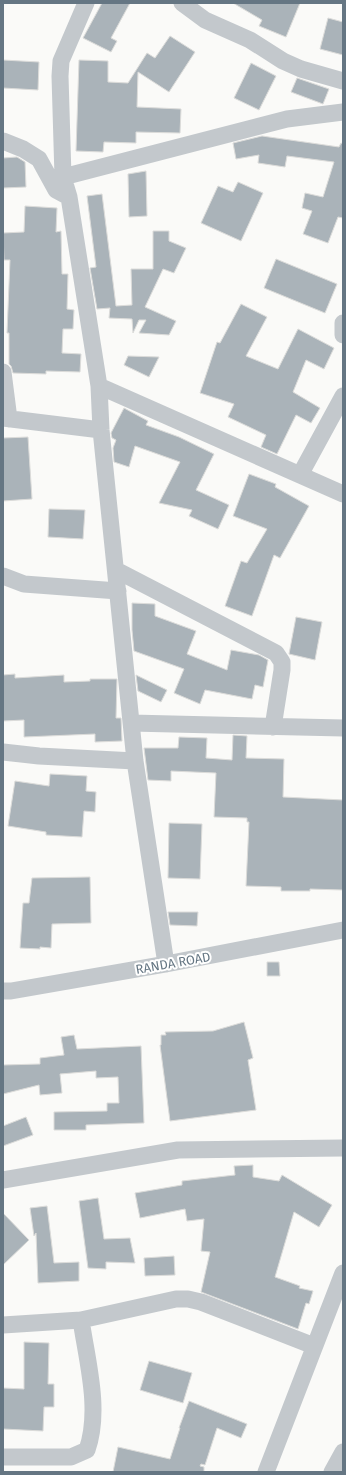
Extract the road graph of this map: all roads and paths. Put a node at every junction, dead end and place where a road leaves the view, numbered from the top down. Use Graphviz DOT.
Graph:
graph roads {
  1 [pos="86,3"];
  2 [pos="182,3"];
  3 [pos="343,81"];
  4 [pos="343,112"];
  5 [pos="3,141"];
  6 [pos="63,177"];
  7 [pos="69,197"];
  8 [pos="343,323"];
  9 [pos="343,335"];
  10 [pos="3,372"];
  11 [pos="99,386"];
  12 [pos="343,396"];
  13 [pos="6,418"];
  14 [pos="101,430"];
  15 [pos="300,475"];
  16 [pos="343,494"];
  17 [pos="116,570"];
  18 [pos="3,576"];
  19 [pos="118,591"];
  20 [pos="132,723"];
  21 [pos="273,727"];
  22 [pos="343,728"];
  23 [pos="3,752"];
  24 [pos="135,761"];
  25 [pos="343,930"];
  26 [pos="166,964"];
  27 [pos="3,991"];
  28 [pos="343,1148"];
  29 [pos="3,1180"];
  30 [pos="343,1273"];
  31 [pos="81,1320"];
  32 [pos="3,1325"];
  33 [pos="314,1346"];
  34 [pos="343,1452"];
  35 [pos="3,1457"];
  36 [pos="266,1472"];
  37 [pos="332,1472"];
  1 -- 6 [label="street"];
  2 -- 3 [label="street"];
  4 -- 6 [label="street"];
  5 -- 7 [label="street"];
  6 -- 7 [label="street"];
  7 -- 11 [label="street"];
  8 -- 9 [label="street"];
  10 -- 13 [label="street"];
  11 -- 14 [label="street"];
  11 -- 15 [label="street"];
  12 -- 15 [label="street"];
  13 -- 14 [label="street"];
  14 -- 17 [label="street"];
  15 -- 16 [label="street"];
  17 -- 19 [label="street"];
  17 -- 21 [label="street"];
  18 -- 19 [label="street"];
  19 -- 20 [label="street"];
  20 -- 21 [label="street"];
  20 -- 24 [label="street"];
  21 -- 22 [label="street"];
  23 -- 24 [label="street"];
  24 -- 26 [label="street"];
  25 -- 26 [label="street, RANDA ROAD"];
  26 -- 27 [label="street, RANDA ROAD"];
  28 -- 29 [label="street"];
  30 -- 33 [label="street"];
  31 -- 32 [label="street"];
  31 -- 33 [label="street"];
  31 -- 35 [label="street"];
  33 -- 36 [label="street"];
  34 -- 37 [label="street"];
}
